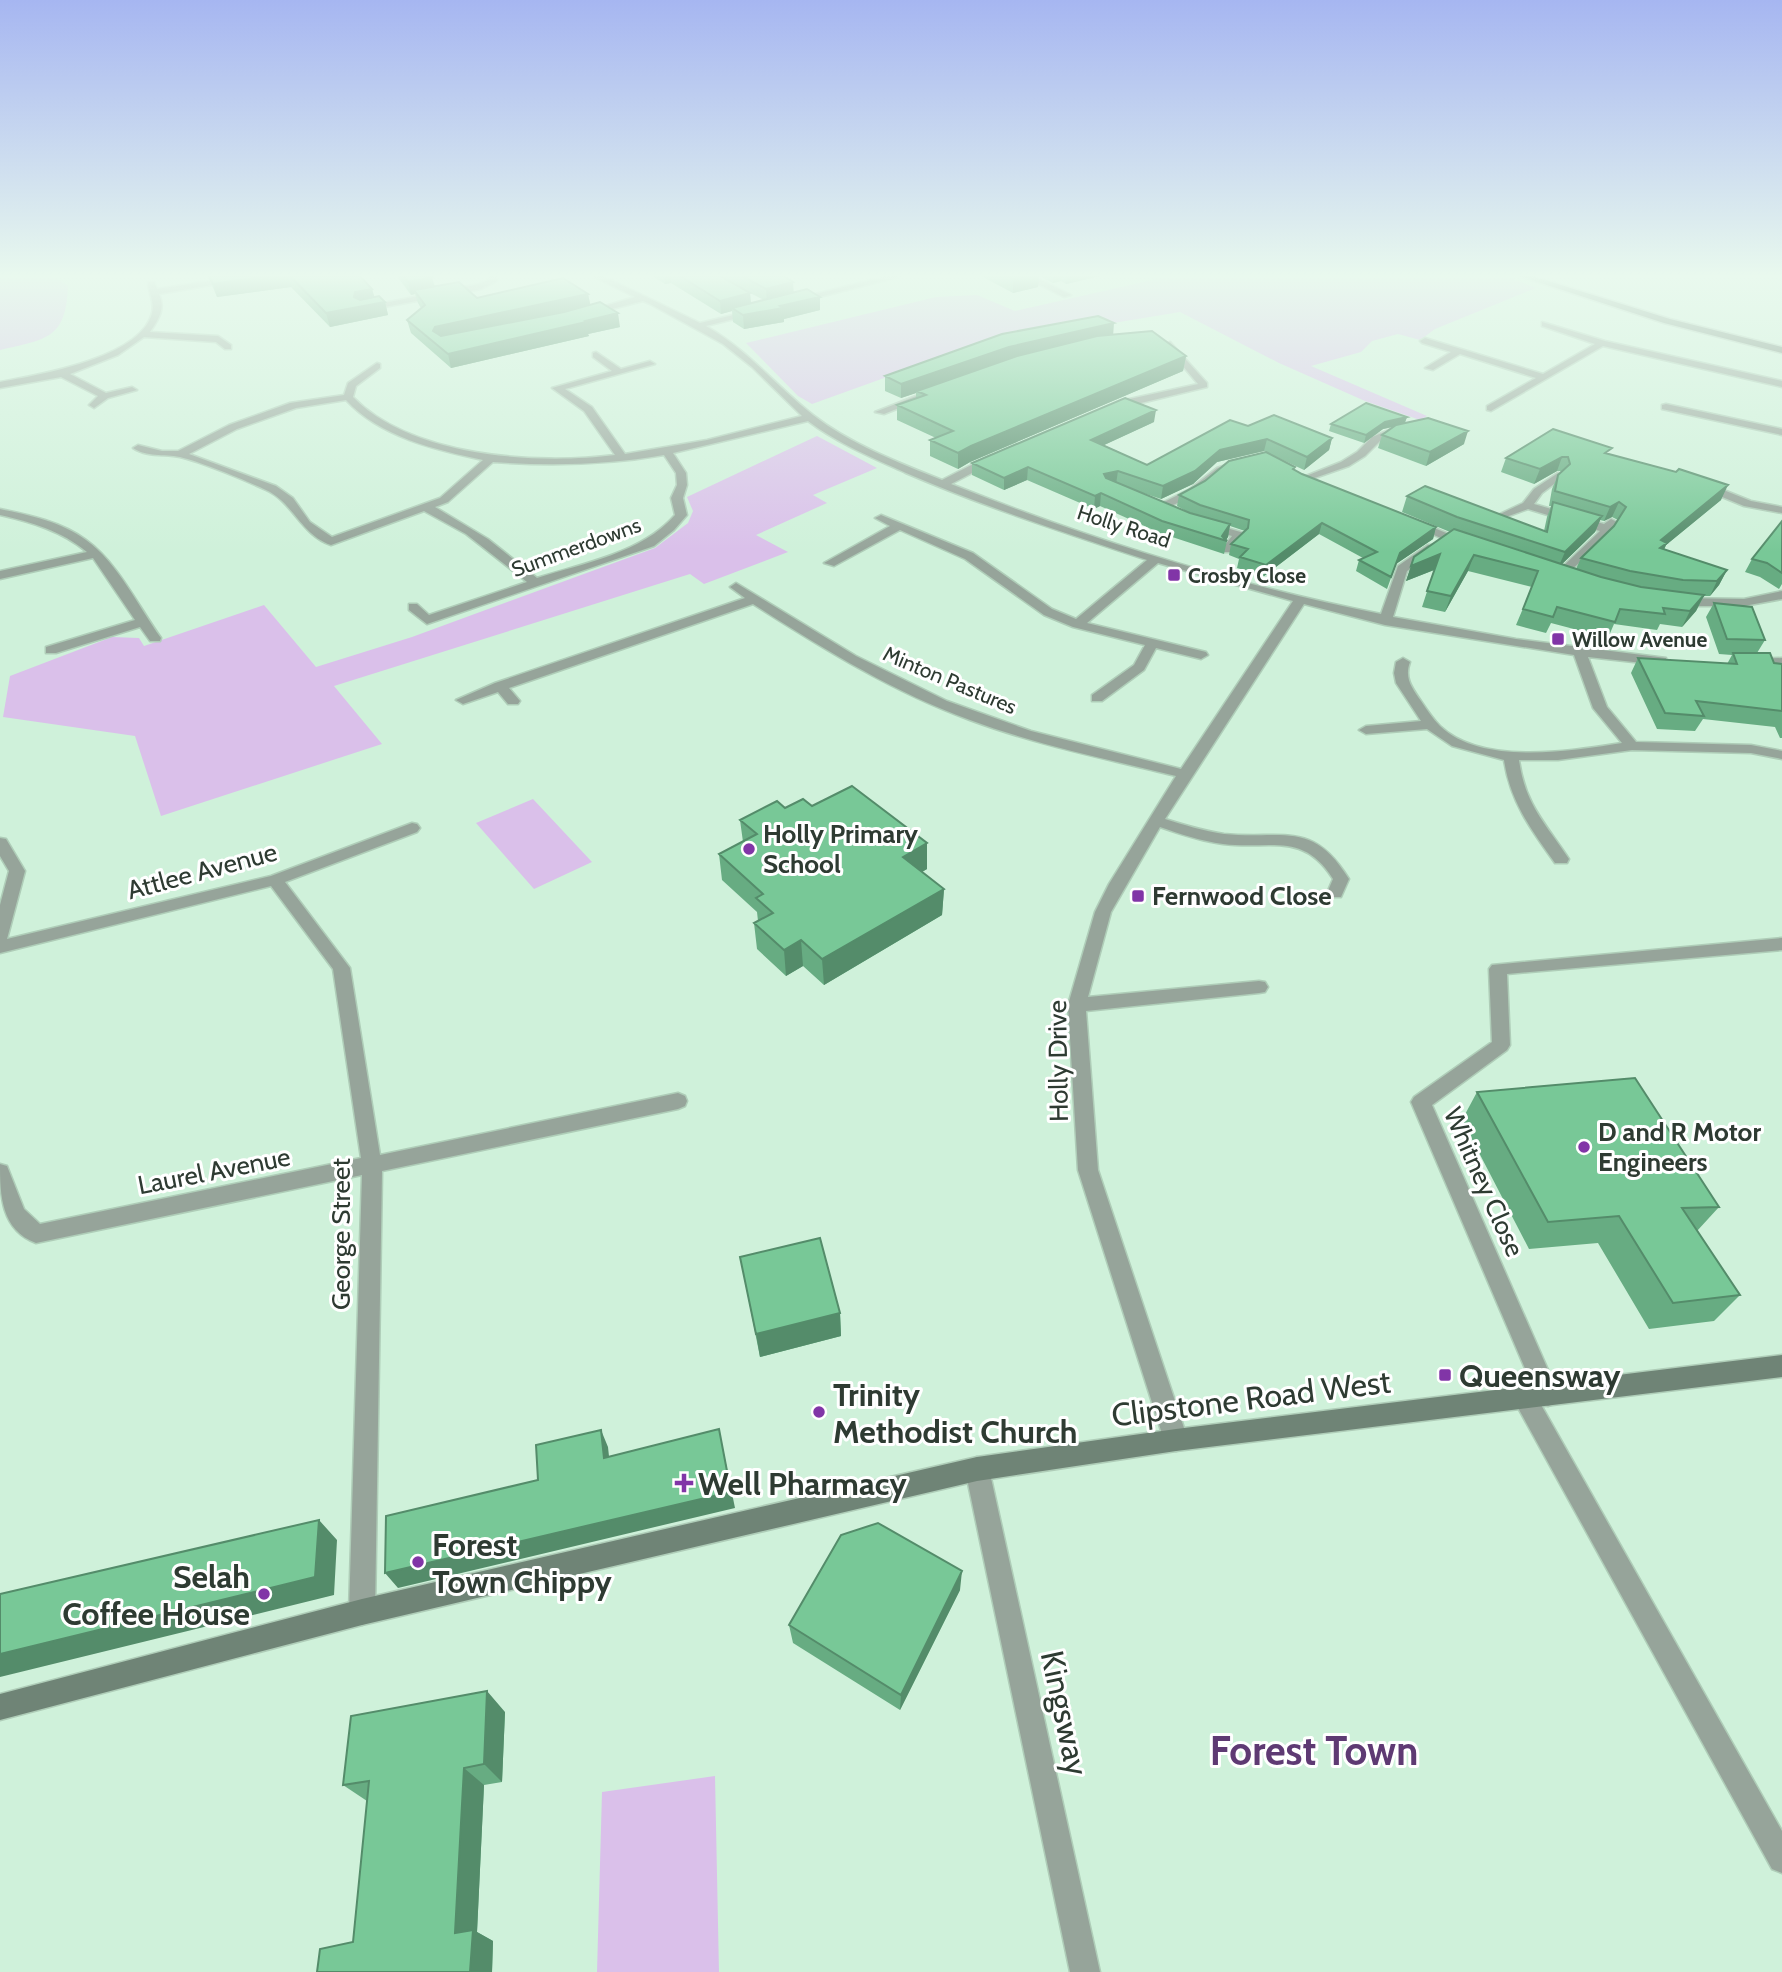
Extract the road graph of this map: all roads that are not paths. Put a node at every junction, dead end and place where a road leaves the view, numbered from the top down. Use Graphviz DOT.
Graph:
graph roads {
  1 [pos="76,368"];
  2 [pos="374,368"];
  3 [pos="614,368"];
  4 [pos="633,368"];
  5 [pos="756,368"];
  6 [pos="1190,368"];
  7 [pos="1515,368"];
  8 [pos="1559,368"];
  9 [pos="1712,368"];
  10 [pos="619,372"];
  11 [pos="63,373"];
  12 [pos="1544,377"];
  13 [pos="1782,384"];
  14 [pos="0,385"];
  15 [pos="132,390"];
  16 [pos="935,393"];
  17 [pos="106,396"];
  18 [pos="348,397"];
  19 [pos="94,405"];
  20 [pos="1666,407"];
  21 [pos="1491,408"];
  22 [pos="880,412"];
  23 [pos="1104,413"];
  24 [pos="807,418"];
  25 [pos="1420,426"];
  26 [pos="1782,432"];
  27 [pos="138,448"];
  28 [pos="666,450"];
  29 [pos="180,454"];
  30 [pos="1001,455"];
  31 [pos="621,456"];
  32 [pos="491,458"];
  33 [pos="1254,459"];
  34 [pos="1558,476"];
  35 [pos="1692,480"];
  36 [pos="1319,483"];
  37 [pos="943,484"];
  38 [pos="1149,502"];
  39 [pos="1527,505"];
  40 [pos="1162,506"];
  41 [pos="427,508"];
  42 [pos="1782,510"];
  43 [pos="0,512"];
  44 [pos="1506,514"];
  45 [pos="881,518"];
  46 [pos="1409,521"];
  47 [pos="900,526"];
  48 [pos="1228,549"];
  49 [pos="96,554"];
  50 [pos="1154,559"];
  51 [pos="830,563"];
  52 [pos="0,575"];
  53 [pos="1561,575"];
  54 [pos="535,583"];
  55 [pos="736,587"];
  56 [pos="1782,594"];
  57 [pos="755,599"];
  58 [pos="1664,599"];
  59 [pos="1300,600"];
  60 [pos="413,607"];
  61 [pos="1385,621"];
  62 [pos="141,622"];
  63 [pos="1078,624"];
  64 [pos="155,638"];
  65 [pos="1152,643"];
  66 [pos="51,650"];
  67 [pos="1580,654"];
  68 [pos="1201,655"];
  69 [pos="1404,662"];
  70 [pos="1673,662"];
  71 [pos="1782,662"];
  72 [pos="1733,664"];
  73 [pos="500,686"];
  74 [pos="1097,698"];
  75 [pos="463,700"];
  76 [pos="513,701"];
  77 [pos="1431,724"];
  78 [pos="1366,730"];
  79 [pos="1632,746"];
  80 [pos="1511,755"];
  81 [pos="1782,755"];
  82 [pos="1185,774"];
  83 [pos="1156,821"];
  84 [pos="412,828"];
  85 [pos="0,843"];
  86 [pos="1561,859"];
  87 [pos="275,880"];
  88 [pos="1335,893"];
  89 [pos="0,937"];
  90 [pos="1782,944"];
  91 [pos="0,947"];
  92 [pos="1259,987"];
  93 [pos="1077,1005"];
  94 [pos="678,1101"];
  95 [pos="372,1166"];
  96 [pos="0,1172"];
  97 [pos="1782,1366"];
  98 [pos="1536,1397"];
  99 [pos="1176,1440"];
  100 [pos="978,1469"];
  101 [pos="362,1612"];
  102 [pos="0,1707"];
  103 [pos="1782,1859"];
  104 [pos="1085,1972"];
  1 -- 11 [label="street"];
  2 -- 18 [label="street"];
  3 -- 10 [label="street"];
  4 -- 10 [label="street"];
  5 -- 24 [label="street, Holly Road"];
  6 -- 23 [label="street"];
  7 -- 12 [label="street"];
  8 -- 12 [label="street"];
  9 -- 13 [label="street"];
  10 -- 31 [label="street"];
  11 -- 14 [label="street"];
  11 -- 17 [label="street"];
  12 -- 21 [label="street"];
  15 -- 17 [label="street"];
  16 -- 22 [label="street"];
  17 -- 19 [label="street"];
  18 -- 29 [label="street"];
  18 -- 32 [label="street"];
  20 -- 26 [label="street"];
  24 -- 28 [label="street"];
  24 -- 37 [label="street, Holly Road"];
  25 -- 36 [label="street"];
  27 -- 29 [label="street"];
  28 -- 31 [label="street"];
  28 -- 54 [label="street, Summerdowns"];
  29 -- 41 [label="street"];
  30 -- 37 [label="street"];
  31 -- 32 [label="street"];
  32 -- 41 [label="street"];
  33 -- 40 [label="street"];
  34 -- 39 [label="street"];
  35 -- 42 [label="street"];
  37 -- 50 [label="street, Holly Road"];
  38 -- 40 [label="street"];
  39 -- 44 [label="street"];
  39 -- 53 [label="street"];
  40 -- 48 [label="street"];
  41 -- 54 [label="street"];
  43 -- 49 [label="street"];
  45 -- 47 [label="street"];
  46 -- 61 [label="street"];
  47 -- 51 [label="street"];
  47 -- 63 [label="street"];
  49 -- 52 [label="street"];
  49 -- 62 [label="street"];
  50 -- 59 [label="street, Holly Road"];
  50 -- 63 [label="street"];
  54 -- 60 [label="street, Summerdowns"];
  55 -- 57 [label="street, Minton Pastures"];
  56 -- 58 [label="street"];
  57 -- 73 [label="street"];
  57 -- 82 [label="street, Minton Pastures"];
  59 -- 61 [label="street, Holly Road"];
  59 -- 82 [label="street, Holly Drive"];
  61 -- 67 [label="street, Holly Road"];
  62 -- 64 [label="street"];
  62 -- 66 [label="street"];
  63 -- 65 [label="street"];
  65 -- 68 [label="street"];
  65 -- 74 [label="street"];
  67 -- 70 [label="street, Holly Road"];
  67 -- 79 [label="street"];
  69 -- 77 [label="street"];
  71 -- 72 [label="street"];
  73 -- 75 [label="street"];
  73 -- 76 [label="street"];
  77 -- 78 [label="street"];
  77 -- 80 [label="street"];
  79 -- 80 [label="street"];
  79 -- 81 [label="street"];
  80 -- 86 [label="street"];
  82 -- 83 [label="street, Holly Drive"];
  83 -- 88 [label="street"];
  83 -- 93 [label="street, Holly Drive"];
  84 -- 87 [label="street, Attlee Avenue"];
  85 -- 89 [label="street"];
  87 -- 91 [label="street, Attlee Avenue"];
  87 -- 95 [label="street, George Street"];
  90 -- 98 [label="street, Whitney Close"];
  92 -- 93 [label="street"];
  93 -- 99 [label="street, Holly Drive"];
  94 -- 95 [label="street, Laurel Avenue"];
  95 -- 96 [label="street, Laurel Avenue"];
  95 -- 101 [label="street, George Street"];
  97 -- 98 [label="main road, Clipstone Road West"];
  98 -- 99 [label="main road, Clipstone Road West"];
  98 -- 103 [label="street"];
  99 -- 100 [label="main road, Clipstone Road West"];
  100 -- 101 [label="main road, Clipstone Road West"];
  100 -- 104 [label="street, Kingsway"];
  101 -- 102 [label="main road, Clipstone Road West"];
}
